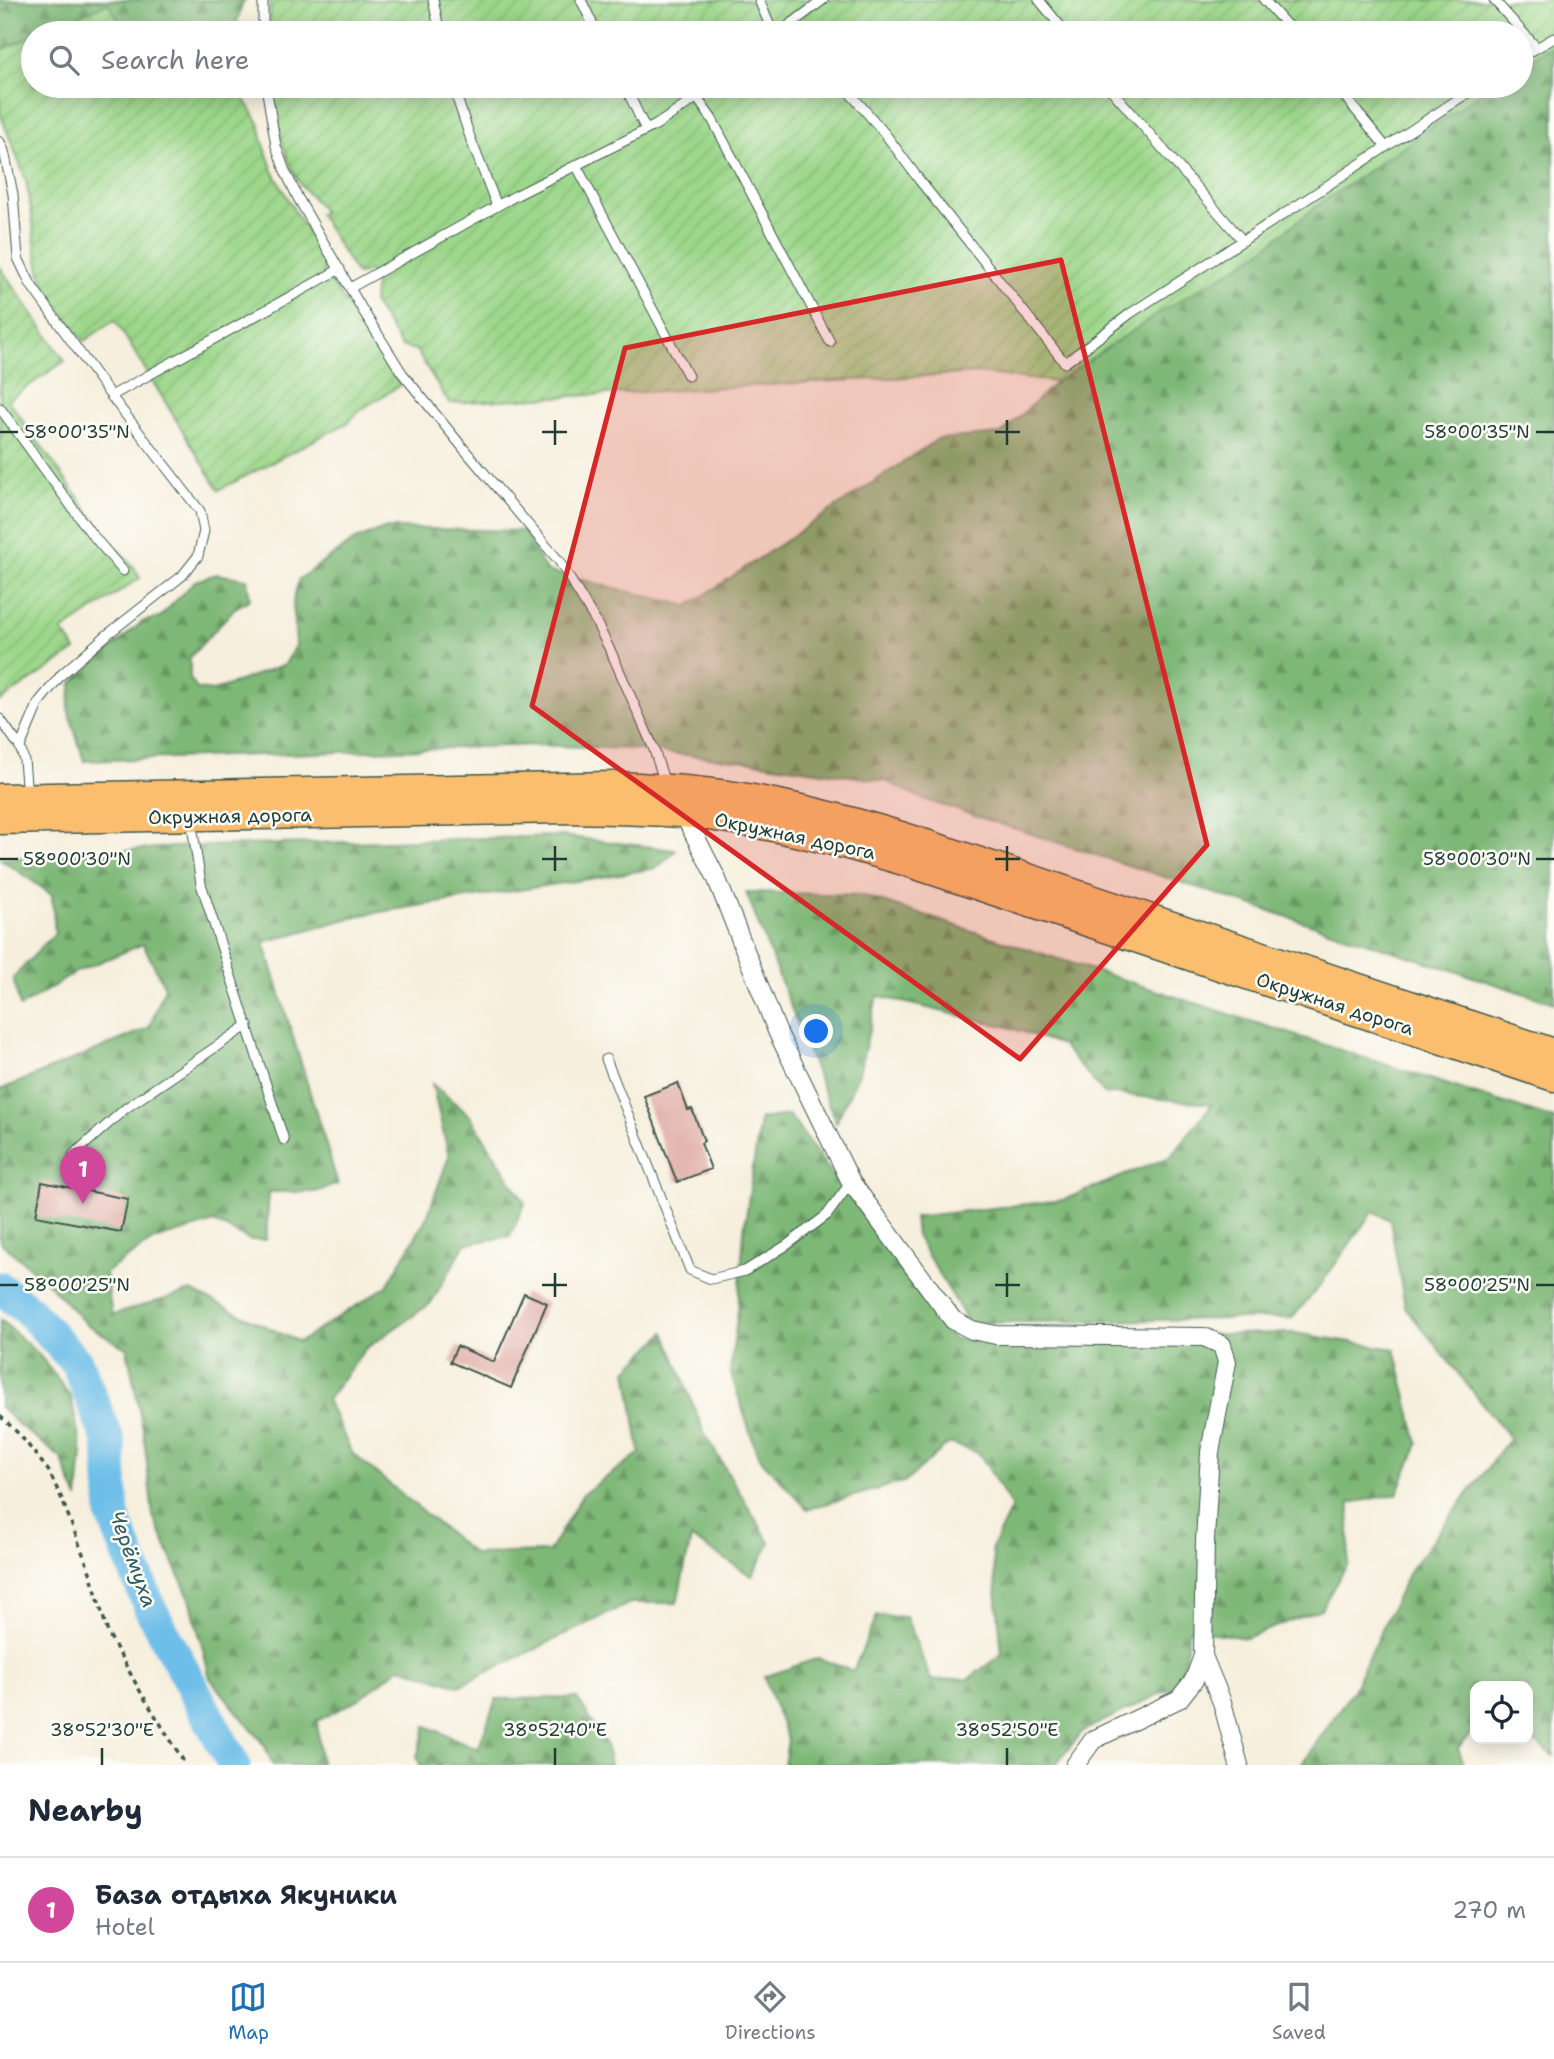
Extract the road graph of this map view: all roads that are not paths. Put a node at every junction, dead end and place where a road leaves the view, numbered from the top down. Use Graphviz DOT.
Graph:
graph roads {
  1 [pos="262,0"];
  2 [pos="433,0"];
  3 [pos="580,0"];
  4 [pos="759,0"];
  5 [pos="823,0"];
  6 [pos="1039,0"];
  7 [pos="1264,0"];
  8 [pos="1494,0"];
  9 [pos="263,21"];
  10 [pos="437,21"];
  11 [pos="591,21"];
  12 [pos="768,21"];
  13 [pos="795,21"];
  14 [pos="1056,21"];
  15 [pos="1283,21"];
  16 [pos="1513,21"];
  17 [pos="1554,38"];
  18 [pos="1533,44"];
  19 [pos="1536,47"];
  20 [pos="1533,49"];
  21 [pos="268,98"];
  22 [pos="457,98"];
  23 [pos="631,98"];
  24 [pos="697,98"];
  25 [pos="854,98"];
  26 [pos="1118,98"];
  27 [pos="1346,98"];
  28 [pos="1460,98"];
  29 [pos="646,130"];
  30 [pos="0,142"];
  31 [pos="1386,147"];
  32 [pos="576,165"];
  33 [pos="497,206"];
  34 [pos="1243,241"];
  35 [pos="340,269"];
  36 [pos="350,288"];
  37 [pos="830,342"];
  38 [pos="688,376"];
  39 [pos="111,396"];
  40 [pos="0,408"];
  41 [pos="123,571"];
  42 [pos="0,719"];
  43 [pos="20,747"];
  44 [pos="669,789"];
  45 [pos="14,797"];
  46 [pos="685,814"];
  47 [pos="191,817"];
  48 [pos="0,820"];
  49 [pos="248,1025"];
  50 [pos="1554,1053"];
  51 [pos="606,1059"];
  52 [pos="1554,1077"];
  53 [pos="284,1140"];
  54 [pos="73,1154"];
  55 [pos="851,1182"];
  56 [pos="1203,1656"];
  57 [pos="1075,1765"];
  58 [pos="1239,1765"];
  1 -- 9 [label="lane"];
  2 -- 10 [label="lane"];
  3 -- 11 [label="lane"];
  4 -- 12 [label="lane"];
  5 -- 13 [label="lane"];
  6 -- 14 [label="lane"];
  7 -- 15 [label="lane"];
  8 -- 16 [label="lane"];
  17 -- 19 [label="lane"];
  18 -- 19 [label="lane"];
  19 -- 20 [label="lane"];
  21 -- 35 [label="lane"];
  22 -- 33 [label="lane"];
  23 -- 29 [label="lane"];
  24 -- 29 [label="lane"];
  24 -- 37 [label="lane"];
  25 -- 34 [label="lane"];
  26 -- 34 [label="lane"];
  27 -- 31 [label="lane"];
  28 -- 31 [label="lane"];
  29 -- 32 [label="lane"];
  30 -- 39 [label="lane"];
  31 -- 34 [label="lane"];
  32 -- 33 [label="lane"];
  32 -- 38 [label="lane"];
  33 -- 36 [label="lane"];
  35 -- 36 [label="lane"];
  35 -- 39 [label="lane"];
  36 -- 44 [label="lane"];
  39 -- 43 [label="lane"];
  40 -- 41 [label="lane"];
  42 -- 43 [label="lane"];
  43 -- 45 [label="lane"];
  44 -- 45 [label="main road, Окружная дорога"];
  44 -- 46 [label="street"];
  44 -- 50 [label="main road, Окружная дорога"];
  46 -- 47 [label="main road, Окружная дорога"];
  46 -- 52 [label="main road, Окружная дорога"];
  46 -- 55 [label="street"];
  47 -- 48 [label="main road, Окружная дорога"];
  47 -- 49 [label="lane"];
  49 -- 53 [label="lane"];
  49 -- 54 [label="lane"];
  51 -- 55 [label="lane"];
  55 -- 56 [label="street"];
  56 -- 57 [label="street"];
  56 -- 58 [label="street"];
}
